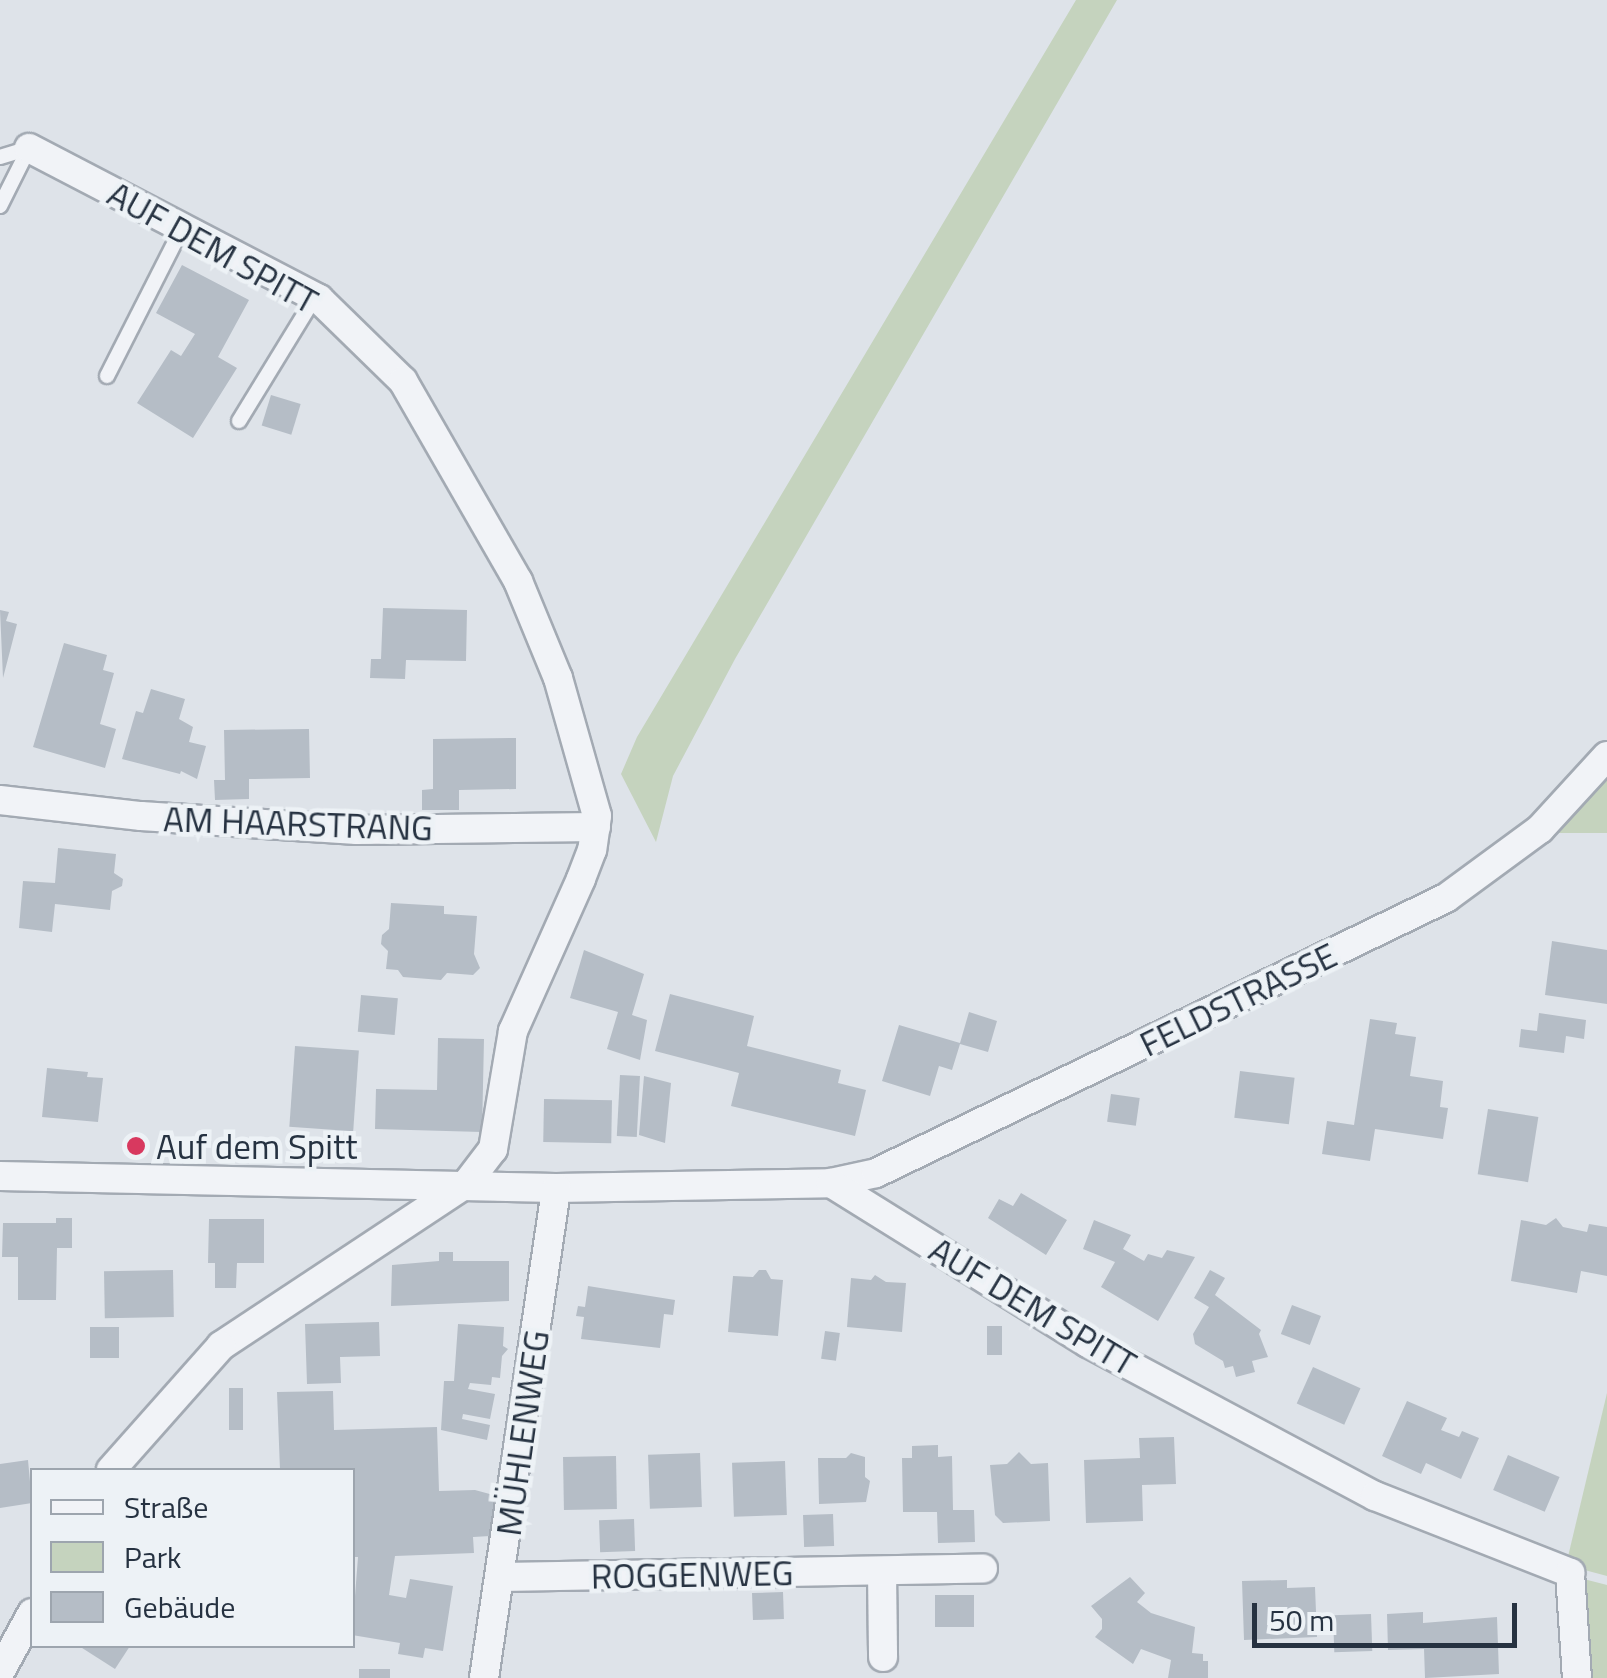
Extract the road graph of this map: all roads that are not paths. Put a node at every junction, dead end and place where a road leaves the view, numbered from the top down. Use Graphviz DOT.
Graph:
graph roads {
  1 [pos="29,148"];
  2 [pos="0,157"];
  3 [pos="0,206"];
  4 [pos="182,228"];
  5 [pos="314,297"];
  6 [pos="107,376"];
  7 [pos="239,421"];
  8 [pos="1607,756"];
  9 [pos="0,800"];
  10 [pos="596,827"];
  11 [pos="0,1176"];
  12 [pos="467,1183"];
  13 [pos="831,1183"];
  14 [pos="556,1188"];
  15 [pos="114,1468"];
  16 [pos="983,1569"];
  17 [pos="882,1571"];
  18 [pos="502,1577"];
  19 [pos="30,1617"];
  20 [pos="883,1656"];
  21 [pos="0,1672"];
  22 [pos="484,1678"];
  23 [pos="1577,1678"];
  1 -- 2 [label="lane"];
  1 -- 3 [label="lane"];
  1 -- 4 [label="street, AUF DEM SPITT"];
  4 -- 5 [label="street, AUF DEM SPITT"];
  4 -- 6 [label="lane"];
  5 -- 7 [label="lane"];
  5 -- 10 [label="street, AUF DEM SPITT"];
  8 -- 13 [label="street, FELDSTRASSE"];
  9 -- 10 [label="street, AM HAARSTRANG"];
  10 -- 12 [label="street, AUF DEM SPITT"];
  11 -- 12 [label="street"];
  12 -- 14 [label="street"];
  12 -- 15 [label="street"];
  13 -- 14 [label="street"];
  13 -- 23 [label="street, AUF DEM SPITT"];
  14 -- 18 [label="street, MÜHLENWEG"];
  16 -- 17 [label="street, ROGGENWEG"];
  17 -- 18 [label="street, ROGGENWEG"];
  17 -- 20 [label="street"];
  18 -- 22 [label="street, MÜHLENWEG"];
  19 -- 21 [label="street"];
}
